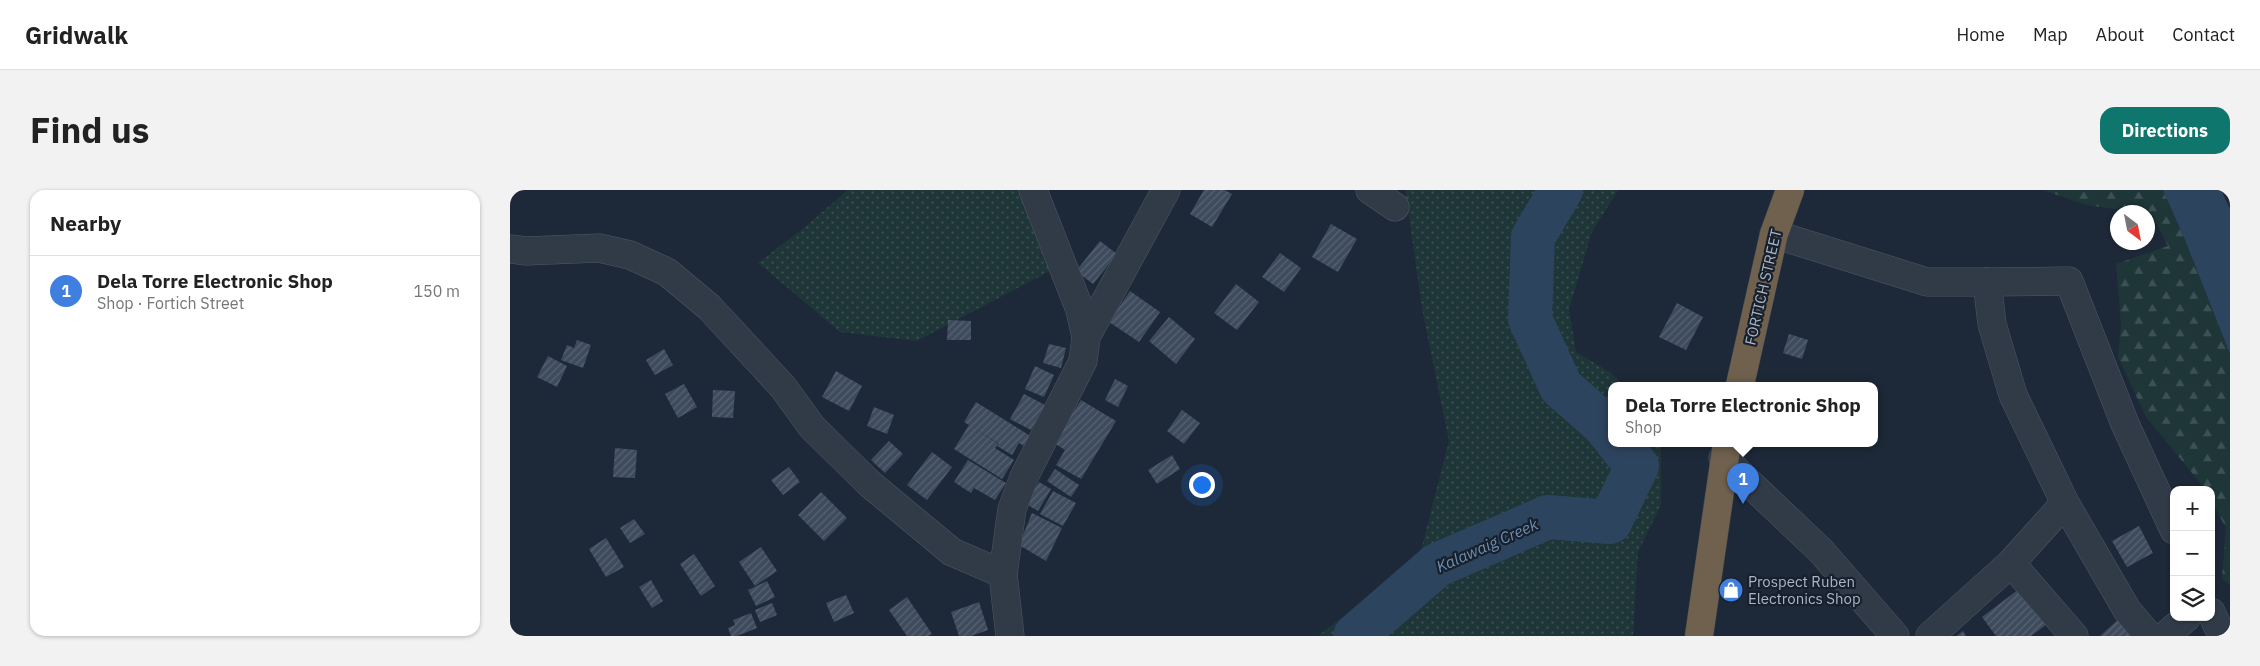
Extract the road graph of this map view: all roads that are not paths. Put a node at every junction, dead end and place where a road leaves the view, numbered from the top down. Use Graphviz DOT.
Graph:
graph roads {
  1 [pos="1033,190"];
  2 [pos="1166,190"];
  3 [pos="1370,190"];
  4 [pos="1790,190"];
  5 [pos="1395,207"];
  6 [pos="1774,234"];
  7 [pos="510,249"];
  8 [pos="1987,282"];
  9 [pos="1086,338"];
  10 [pos="1741,382"];
  11 [pos="1725,450"];
  12 [pos="2065,503"];
  13 [pos="2170,521"];
  14 [pos="2011,563"];
  15 [pos="1003,574"];
  16 [pos="2182,621"];
  17 [pos="2215,621"];
  18 [pos="1010,636"];
  19 [pos="1699,636"];
  20 [pos="1895,636"];
  21 [pos="1930,636"];
  22 [pos="2074,636"];
  23 [pos="2149,636"];
  24 [pos="2165,636"];
  25 [pos="2222,636"];
  1 -- 9 [label="street"];
  2 -- 9 [label="street"];
  3 -- 5 [label="street"];
  4 -- 6 [label="highway, FORTICH STREET"];
  6 -- 8 [label="street"];
  6 -- 10 [label="highway, FORTICH STREET"];
  7 -- 15 [label="street"];
  8 -- 12 [label="street"];
  8 -- 13 [label="street"];
  9 -- 15 [label="street"];
  11 -- 19 [label="highway"];
  11 -- 20 [label="street"];
  12 -- 14 [label="street"];
  12 -- 23 [label="street"];
  14 -- 21 [label="street"];
  14 -- 22 [label="street"];
  15 -- 18 [label="street"];
  16 -- 24 [label="street"];
  17 -- 25 [label="street"];
}
